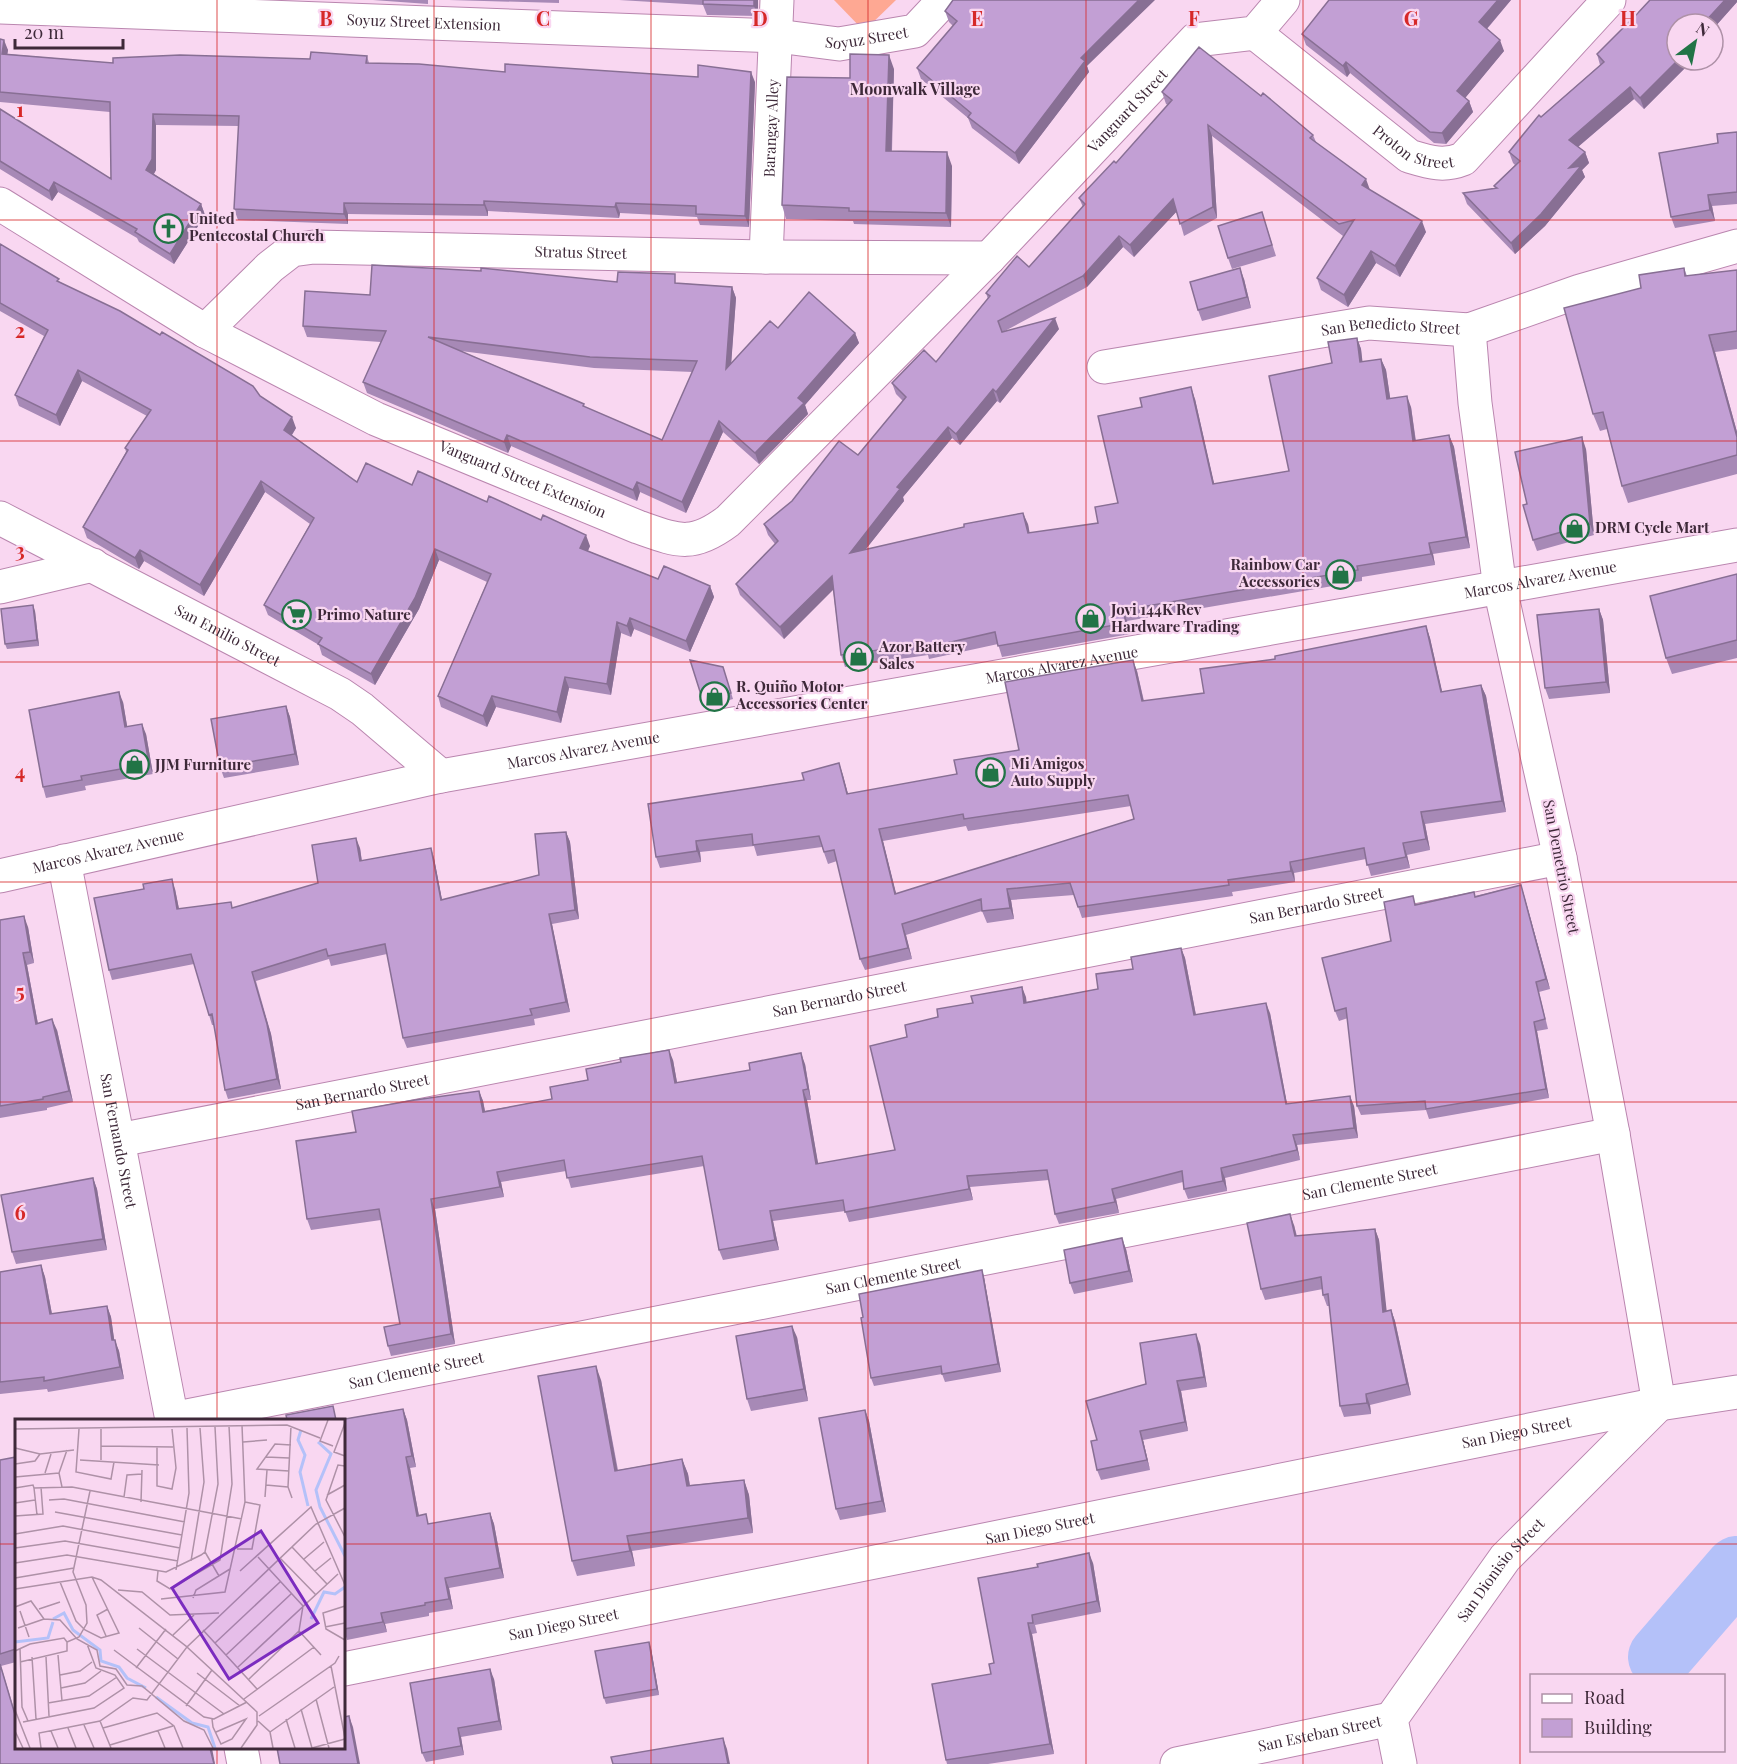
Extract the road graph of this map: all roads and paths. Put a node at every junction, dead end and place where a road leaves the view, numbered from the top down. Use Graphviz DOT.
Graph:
graph roads {
  1 [pos="777,0"];
  2 [pos="944,0"];
  3 [pos="1284,0"];
  4 [pos="1609,0"];
  5 [pos="0,7"];
  6 [pos="1255,33"];
  7 [pos="777,36"];
  8 [pos="0,204"];
  9 [pos="1737,246"];
  10 [pos="766,258"];
  11 [pos="988,258"];
  12 [pos="1469,330"];
  13 [pos="204,332"];
  14 [pos="1104,367"];
  15 [pos="0,518"];
  16 [pos="1737,545"];
  17 [pos="93,565"];
  18 [pos="0,587"];
  19 [pos="1500,588"];
  20 [pos="441,776"];
  21 [pos="1560,858"];
  22 [pos="64,861"];
  23 [pos="0,876"];
  24 [pos="1613,1134"];
  25 [pos="119,1140"];
  26 [pos="1737,1392"];
  27 [pos="1659,1404"];
  28 [pos="172,1419"];
  29 [pos="177,1419"];
  30 [pos="345,1669"];
  31 [pos="1391,1719"];
  32 [pos="241,1749"];
  33 [pos="244,1764"];
  34 [pos="1177,1764"];
  35 [pos="1400,1764"];
  1 -- 7 [label="street, Barangay Alley"];
  2 -- 7 [label="street, Soyuz Street"];
  3 -- 6 [label="street"];
  4 -- 6 [label="street, Proton Street"];
  5 -- 7 [label="street, Soyuz Street Extension"];
  6 -- 11 [label="street, Vanguard Street"];
  7 -- 10 [label="street, Barangay Alley"];
  8 -- 13 [label="street, Vanguard Street Extension"];
  9 -- 12 [label="street, San Benedicto Street"];
  10 -- 11 [label="street, Stratus Street"];
  10 -- 13 [label="street, Stratus Street"];
  11 -- 13 [label="street, Vanguard Street Extension"];
  12 -- 14 [label="street, San Benedicto Street"];
  12 -- 19 [label="street, San Demetrio Street"];
  15 -- 17 [label="street, San Emilio Street"];
  16 -- 19 [label="street, Marcos Alvarez Avenue"];
  17 -- 18 [label="street"];
  17 -- 20 [label="street, San Emilio Street"];
  19 -- 20 [label="street, Marcos Alvarez Avenue"];
  19 -- 21 [label="street, San Demetrio Street"];
  20 -- 22 [label="street, Marcos Alvarez Avenue"];
  21 -- 24 [label="street, San Demetrio Street"];
  21 -- 25 [label="street, San Bernardo Street"];
  22 -- 23 [label="street, Marcos Alvarez Avenue"];
  22 -- 25 [label="street, San Fernando Street"];
  24 -- 27 [label="street, San Demetrio Street"];
  24 -- 29 [label="street, San Clemente Street"];
  25 -- 28 [label="street, San Fernando Street"];
  26 -- 27 [label="street, San Diego Street"];
  27 -- 30 [label="street, San Diego Street"];
  27 -- 31 [label="street, San Dionisio Street"];
  31 -- 34 [label="street, San Esteban Street"];
  31 -- 35 [label="street"];
  32 -- 33 [label="street"];
}
